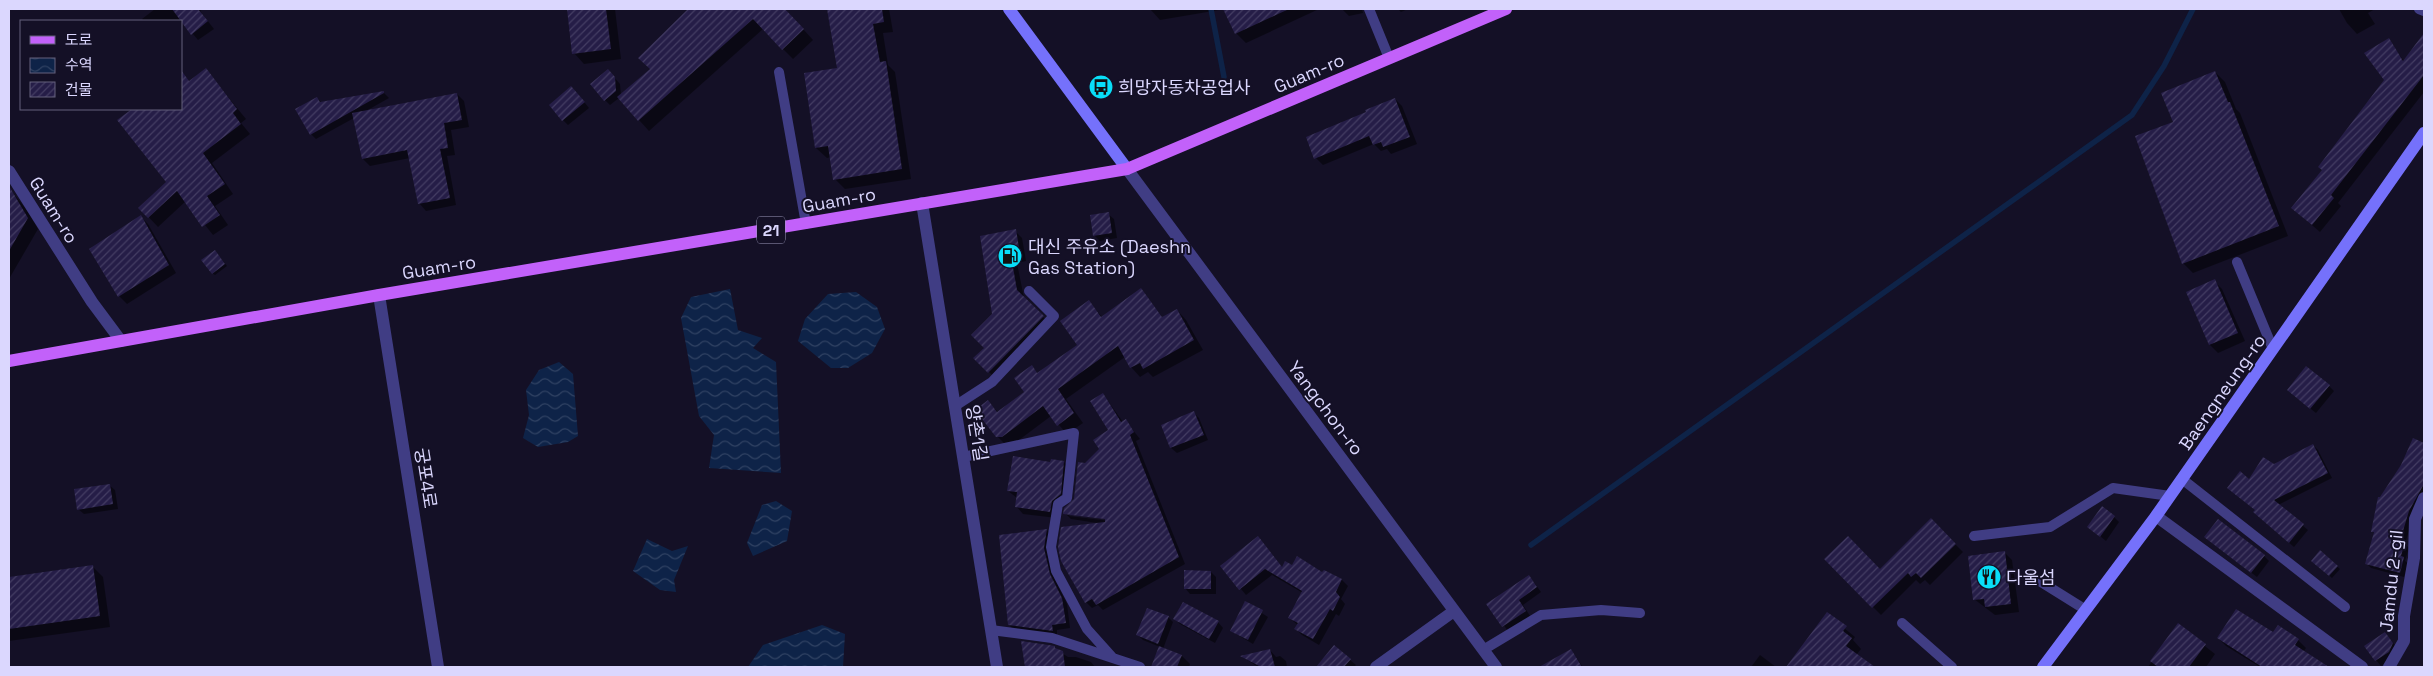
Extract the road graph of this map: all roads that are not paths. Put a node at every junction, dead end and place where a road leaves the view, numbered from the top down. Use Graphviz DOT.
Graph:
graph roads {
  1 [pos="1009,9"];
  2 [pos="1369,9"];
  3 [pos="1506,9"];
  4 [pos="2419,9"];
  5 [pos="2424,11"];
  6 [pos="1389,58"];
  7 [pos="779,72"];
  8 [pos="2424,133"];
  9 [pos="1127,169"];
  10 [pos="9,171"];
  11 [pos="922,203"];
  12 [pos="806,224"];
  13 [pos="2237,262"];
  14 [pos="1029,291"];
  15 [pos="379,295"];
  16 [pos="122,341"];
  17 [pos="2273,349"];
  18 [pos="9,361"];
  19 [pos="955,406"];
  20 [pos="963,457"];
  21 [pos="2182,479"];
  22 [pos="2170,496"];
  23 [pos="2424,498"];
  24 [pos="2156,516"];
  25 [pos="1974,536"];
  26 [pos="2419,546"];
  27 [pos="2030,575"];
  28 [pos="2345,607"];
  29 [pos="2086,610"];
  30 [pos="1454,611"];
  31 [pos="1640,613"];
  32 [pos="1902,623"];
  33 [pos="991,630"];
  34 [pos="1483,650"];
  35 [pos="1113,658"];
  36 [pos="438,667"];
  37 [pos="997,667"];
  38 [pos="1140,667"];
  39 [pos="1376,667"];
  40 [pos="1496,667"];
  41 [pos="1952,667"];
  42 [pos="2042,667"];
  43 [pos="2362,667"];
  44 [pos="2389,667"];
  1 -- 9 [label="street"];
  2 -- 6 [label="lane"];
  3 -- 6 [label="main road, Guam-ro / 21"];
  4 -- 5 [label="lane"];
  6 -- 9 [label="main road, Guam-ro / 21"];
  7 -- 12 [label="lane"];
  8 -- 17 [label="street, Baengneung-ro"];
  9 -- 11 [label="main road, Guam-ro / 21"];
  9 -- 30 [label="street, Yangchon-ro"];
  10 -- 16 [label="street, Guam-ro"];
  11 -- 12 [label="main road, Guam-ro / 21"];
  11 -- 19 [label="street, 양촌1길"];
  12 -- 15 [label="main road, Guam-ro / 21"];
  13 -- 17 [label="lane"];
  14 -- 19 [label="lane"];
  15 -- 16 [label="main road, Guam-ro / 21"];
  15 -- 36 [label="street, 궁포4로"];
  16 -- 18 [label="main road, Guam-ro / 21"];
  17 -- 21 [label="street, Baengneung-ro"];
  19 -- 20 [label="street, 양촌1길"];
  20 -- 33 [label="street, 양촌1길"];
  20 -- 35 [label="lane"];
  21 -- 22 [label="street, Baengneung-ro"];
  21 -- 28 [label="lane"];
  22 -- 24 [label="street, Baengneung-ro"];
  22 -- 25 [label="lane"];
  23 -- 26 [label="street, Jamdu 2-gil"];
  24 -- 29 [label="street, Baengneung-ro"];
  24 -- 43 [label="street"];
  26 -- 44 [label="street, Jamdu 2-gil"];
  27 -- 29 [label="lane"];
  29 -- 42 [label="street, Baengneung-ro"];
  30 -- 34 [label="street, Yangchon-ro"];
  30 -- 39 [label="street"];
  31 -- 34 [label="lane"];
  32 -- 41 [label="lane"];
  33 -- 35 [label="lane"];
  33 -- 37 [label="street, 양촌1길"];
  34 -- 40 [label="street, Yangchon-ro"];
  35 -- 38 [label="lane"];
}
